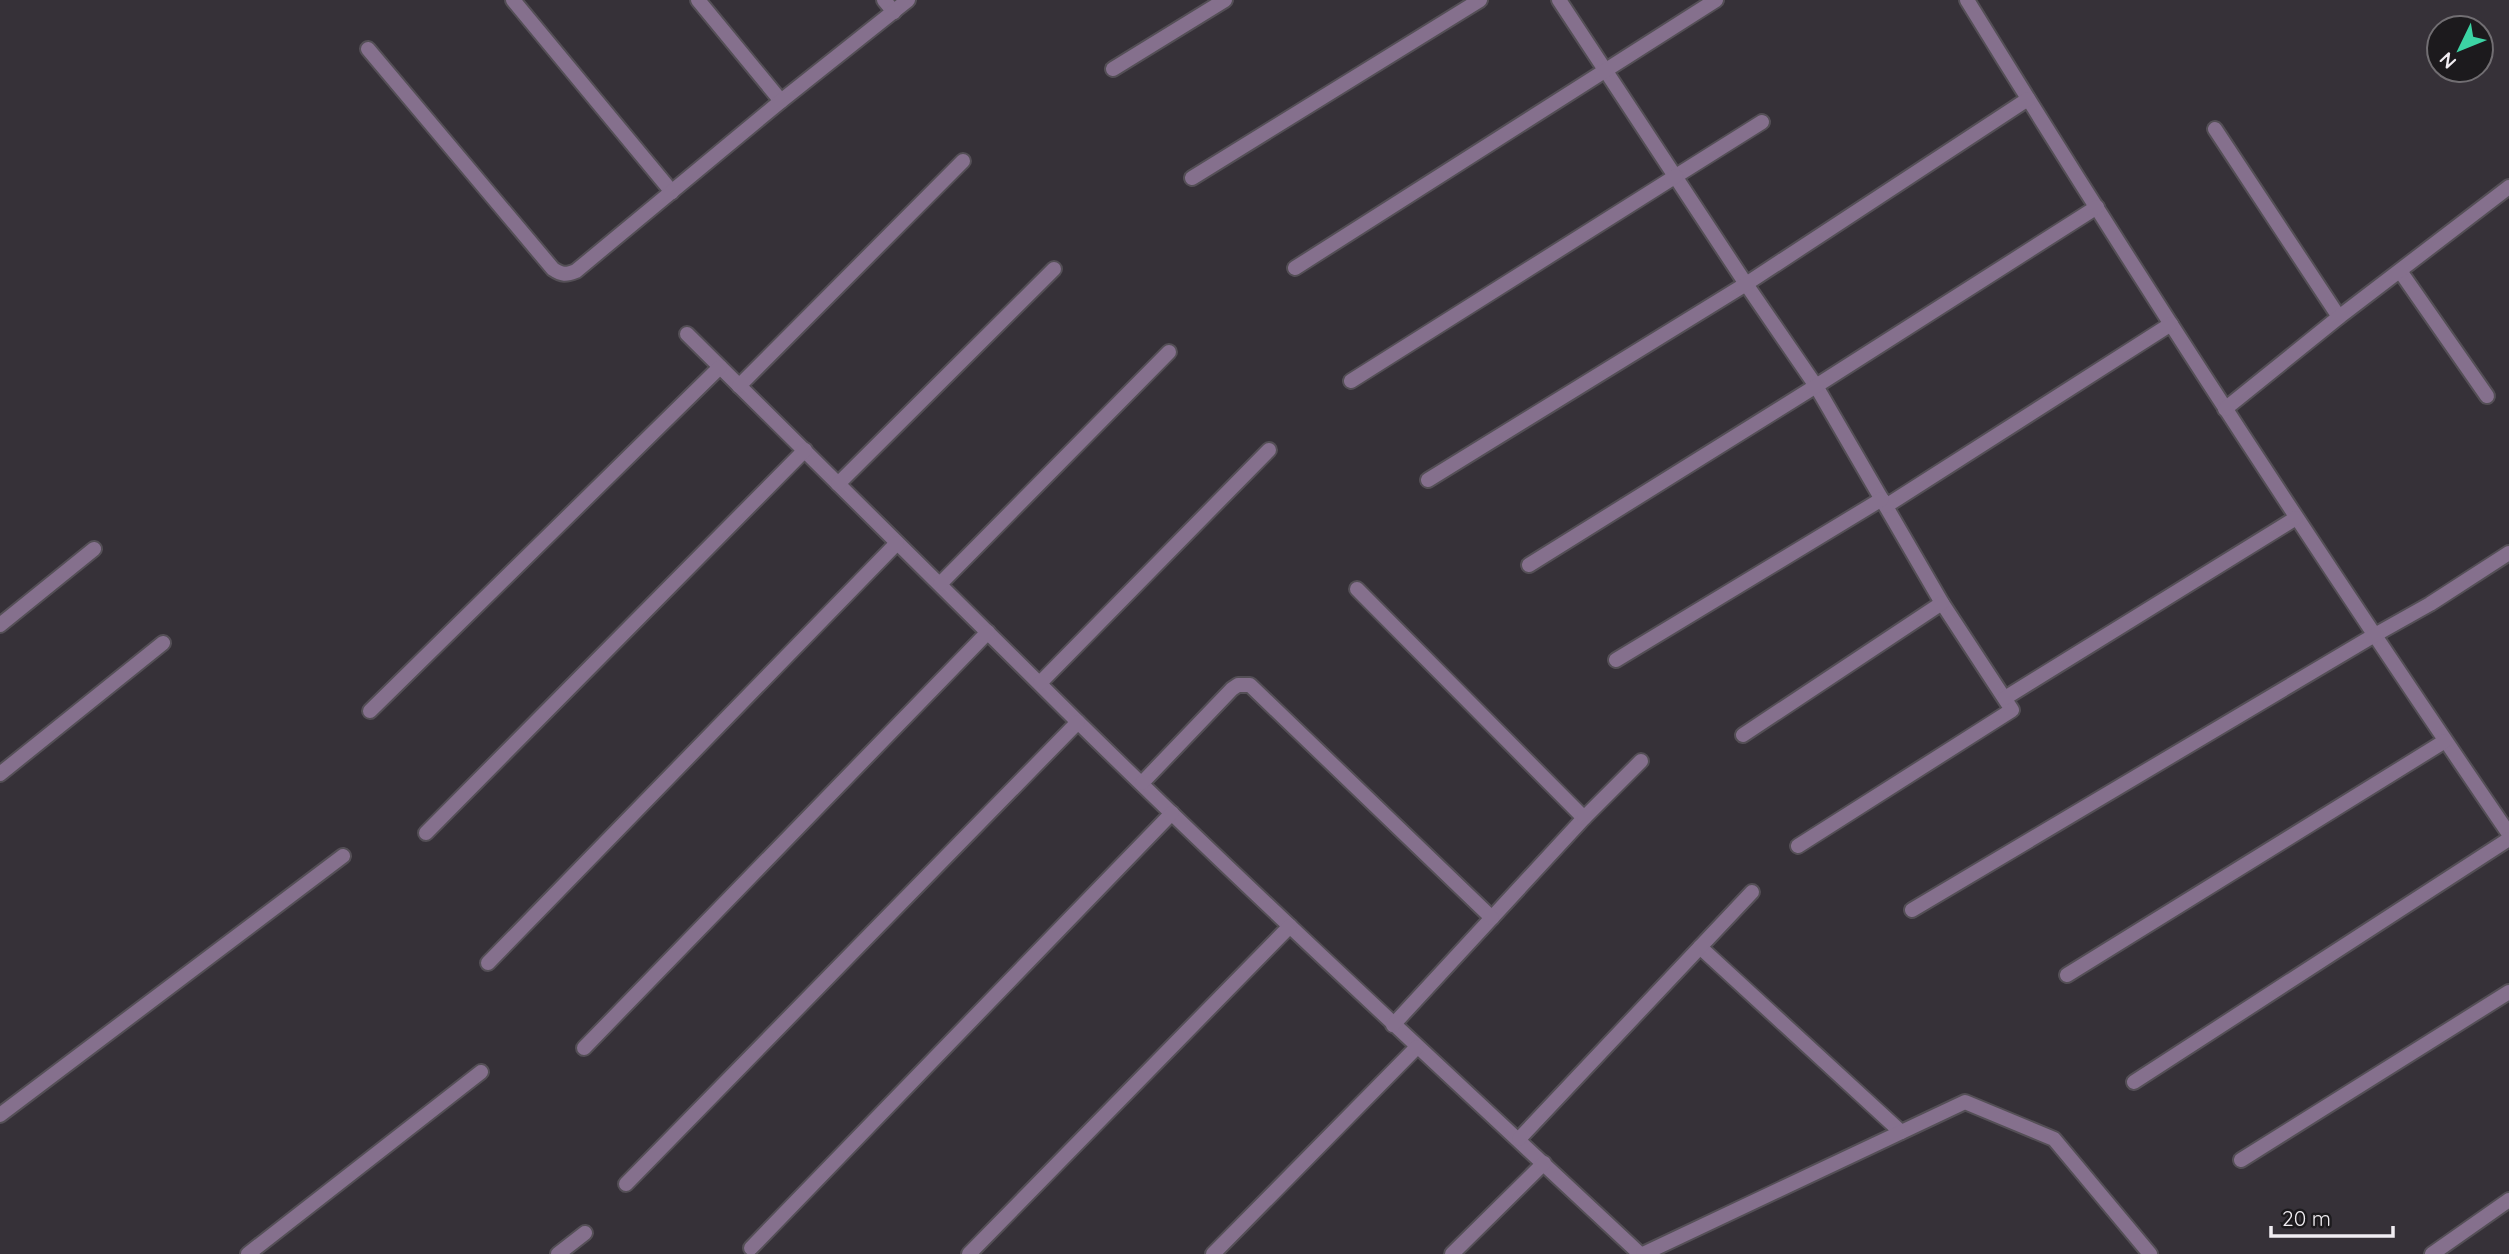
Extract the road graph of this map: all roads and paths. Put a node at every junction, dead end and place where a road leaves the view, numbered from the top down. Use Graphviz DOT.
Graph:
graph roads {
  1 [pos="513,0"];
  2 [pos="698,0"];
  3 [pos="884,0"];
  4 [pos="908,0"];
  5 [pos="1225,0"];
  6 [pos="1480,0"];
  7 [pos="1559,0"];
  8 [pos="1716,0"];
  9 [pos="1967,0"];
  10 [pos="894,12"];
  11 [pos="368,49"];
  12 [pos="1113,69"];
  13 [pos="1605,70"];
  14 [pos="2028,99"];
  15 [pos="780,100"];
  16 [pos="1762,122"];
  17 [pos="2215,129"];
  18 [pos="963,161"];
  19 [pos="1676,176"];
  20 [pos="1192,177"];
  21 [pos="2509,187"];
  22 [pos="672,192"];
  23 [pos="2097,207"];
  24 [pos="1295,268"];
  25 [pos="1054,270"];
  26 [pos="2399,271"];
  27 [pos="1746,284"];
  28 [pos="2339,317"];
  29 [pos="2171,324"];
  30 [pos="687,334"];
  31 [pos="1169,352"];
  32 [pos="720,367"];
  33 [pos="1351,381"];
  34 [pos="739,386"];
  35 [pos="1816,386"];
  36 [pos="2487,396"];
  37 [pos="2225,409"];
  38 [pos="805,450"];
  39 [pos="1269,450"];
  40 [pos="1428,480"];
  41 [pos="838,484"];
  42 [pos="1884,502"];
  43 [pos="2296,518"];
  44 [pos="897,542"];
  45 [pos="94,549"];
  46 [pos="2509,553"];
  47 [pos="1529,565"];
  48 [pos="940,584"];
  49 [pos="1357,589"];
  50 [pos="1942,603"];
  51 [pos="0,625"];
  52 [pos="988,632"];
  53 [pos="2373,636"];
  54 [pos="163,643"];
  55 [pos="1616,660"];
  56 [pos="1040,683"];
  57 [pos="2004,698"];
  58 [pos="370,711"];
  59 [pos="1078,722"];
  60 [pos="1743,735"];
  61 [pos="2445,741"];
  62 [pos="1641,761"];
  63 [pos="0,774"];
  64 [pos="1142,783"];
  65 [pos="1172,813"];
  66 [pos="1584,818"];
  67 [pos="426,833"];
  68 [pos="2509,836"];
  69 [pos="1798,846"];
  70 [pos="343,856"];
  71 [pos="1752,892"];
  72 [pos="1912,911"];
  73 [pos="1492,918"];
  74 [pos="1290,926"];
  75 [pos="1700,947"];
  76 [pos="488,963"];
  77 [pos="2067,975"];
  78 [pos="2509,992"];
  79 [pos="1393,1025"];
  80 [pos="1417,1046"];
  81 [pos="584,1048"];
  82 [pos="481,1072"];
  83 [pos="2134,1082"];
  84 [pos="0,1115"];
  85 [pos="1901,1132"];
  86 [pos="1519,1139"];
  87 [pos="2241,1160"];
  88 [pos="1544,1163"];
  89 [pos="626,1184"];
  90 [pos="2509,1200"];
  91 [pos="585,1233"];
  92 [pos="751,1248"];
  93 [pos="247,1254"];
  94 [pos="558,1254"];
  95 [pos="969,1254"];
  96 [pos="1213,1254"];
  97 [pos="1452,1254"];
  98 [pos="1642,1254"];
  99 [pos="2150,1254"];
  100 [pos="2432,1254"];
  1 -- 22 [label="street"];
  2 -- 15 [label="street"];
  3 -- 10 [label="street"];
  4 -- 10 [label="street"];
  5 -- 12 [label="street"];
  6 -- 20 [label="street"];
  7 -- 13 [label="street"];
  8 -- 13 [label="street"];
  9 -- 14 [label="street"];
  10 -- 15 [label="street"];
  11 -- 22 [label="street"];
  13 -- 19 [label="street"];
  13 -- 24 [label="street"];
  14 -- 23 [label="street"];
  14 -- 27 [label="street"];
  15 -- 22 [label="street"];
  16 -- 19 [label="street"];
  17 -- 28 [label="street"];
  18 -- 34 [label="street"];
  19 -- 27 [label="street"];
  19 -- 33 [label="street"];
  21 -- 26 [label="street"];
  23 -- 29 [label="street"];
  23 -- 35 [label="street"];
  25 -- 41 [label="street"];
  26 -- 28 [label="street"];
  26 -- 36 [label="street"];
  27 -- 35 [label="street"];
  27 -- 40 [label="street"];
  28 -- 37 [label="street"];
  29 -- 37 [label="street"];
  29 -- 42 [label="street"];
  30 -- 32 [label="street"];
  31 -- 48 [label="street"];
  32 -- 34 [label="street"];
  32 -- 58 [label="street"];
  34 -- 38 [label="street"];
  35 -- 42 [label="street"];
  35 -- 47 [label="street"];
  37 -- 43 [label="street"];
  38 -- 41 [label="street"];
  38 -- 67 [label="street"];
  39 -- 56 [label="street"];
  41 -- 44 [label="street"];
  42 -- 50 [label="street"];
  42 -- 55 [label="street"];
  43 -- 53 [label="street"];
  43 -- 57 [label="street"];
  44 -- 48 [label="street"];
  44 -- 76 [label="street"];
  45 -- 51 [label="street"];
  46 -- 53 [label="street"];
  48 -- 52 [label="street"];
  49 -- 66 [label="street"];
  50 -- 57 [label="street"];
  50 -- 60 [label="street"];
  52 -- 56 [label="street"];
  52 -- 81 [label="street"];
  53 -- 61 [label="street"];
  53 -- 72 [label="street"];
  54 -- 63 [label="street"];
  56 -- 59 [label="street"];
  57 -- 69 [label="street"];
  59 -- 64 [label="street"];
  59 -- 89 [label="street"];
  61 -- 68 [label="street"];
  61 -- 77 [label="street"];
  62 -- 66 [label="street"];
  64 -- 65 [label="street"];
  64 -- 73 [label="street"];
  65 -- 74 [label="street"];
  65 -- 92 [label="street"];
  66 -- 73 [label="street"];
  68 -- 83 [label="street"];
  70 -- 84 [label="street"];
  71 -- 75 [label="street"];
  73 -- 79 [label="street"];
  74 -- 79 [label="street"];
  74 -- 95 [label="street"];
  75 -- 85 [label="street"];
  75 -- 86 [label="street"];
  78 -- 87 [label="street"];
  79 -- 80 [label="street"];
  80 -- 86 [label="street"];
  80 -- 96 [label="street"];
  82 -- 93 [label="street"];
  85 -- 98 [label="street"];
  85 -- 99 [label="street"];
  86 -- 88 [label="street"];
  88 -- 97 [label="street"];
  88 -- 98 [label="street"];
  90 -- 100 [label="street"];
  91 -- 94 [label="street"];
}
